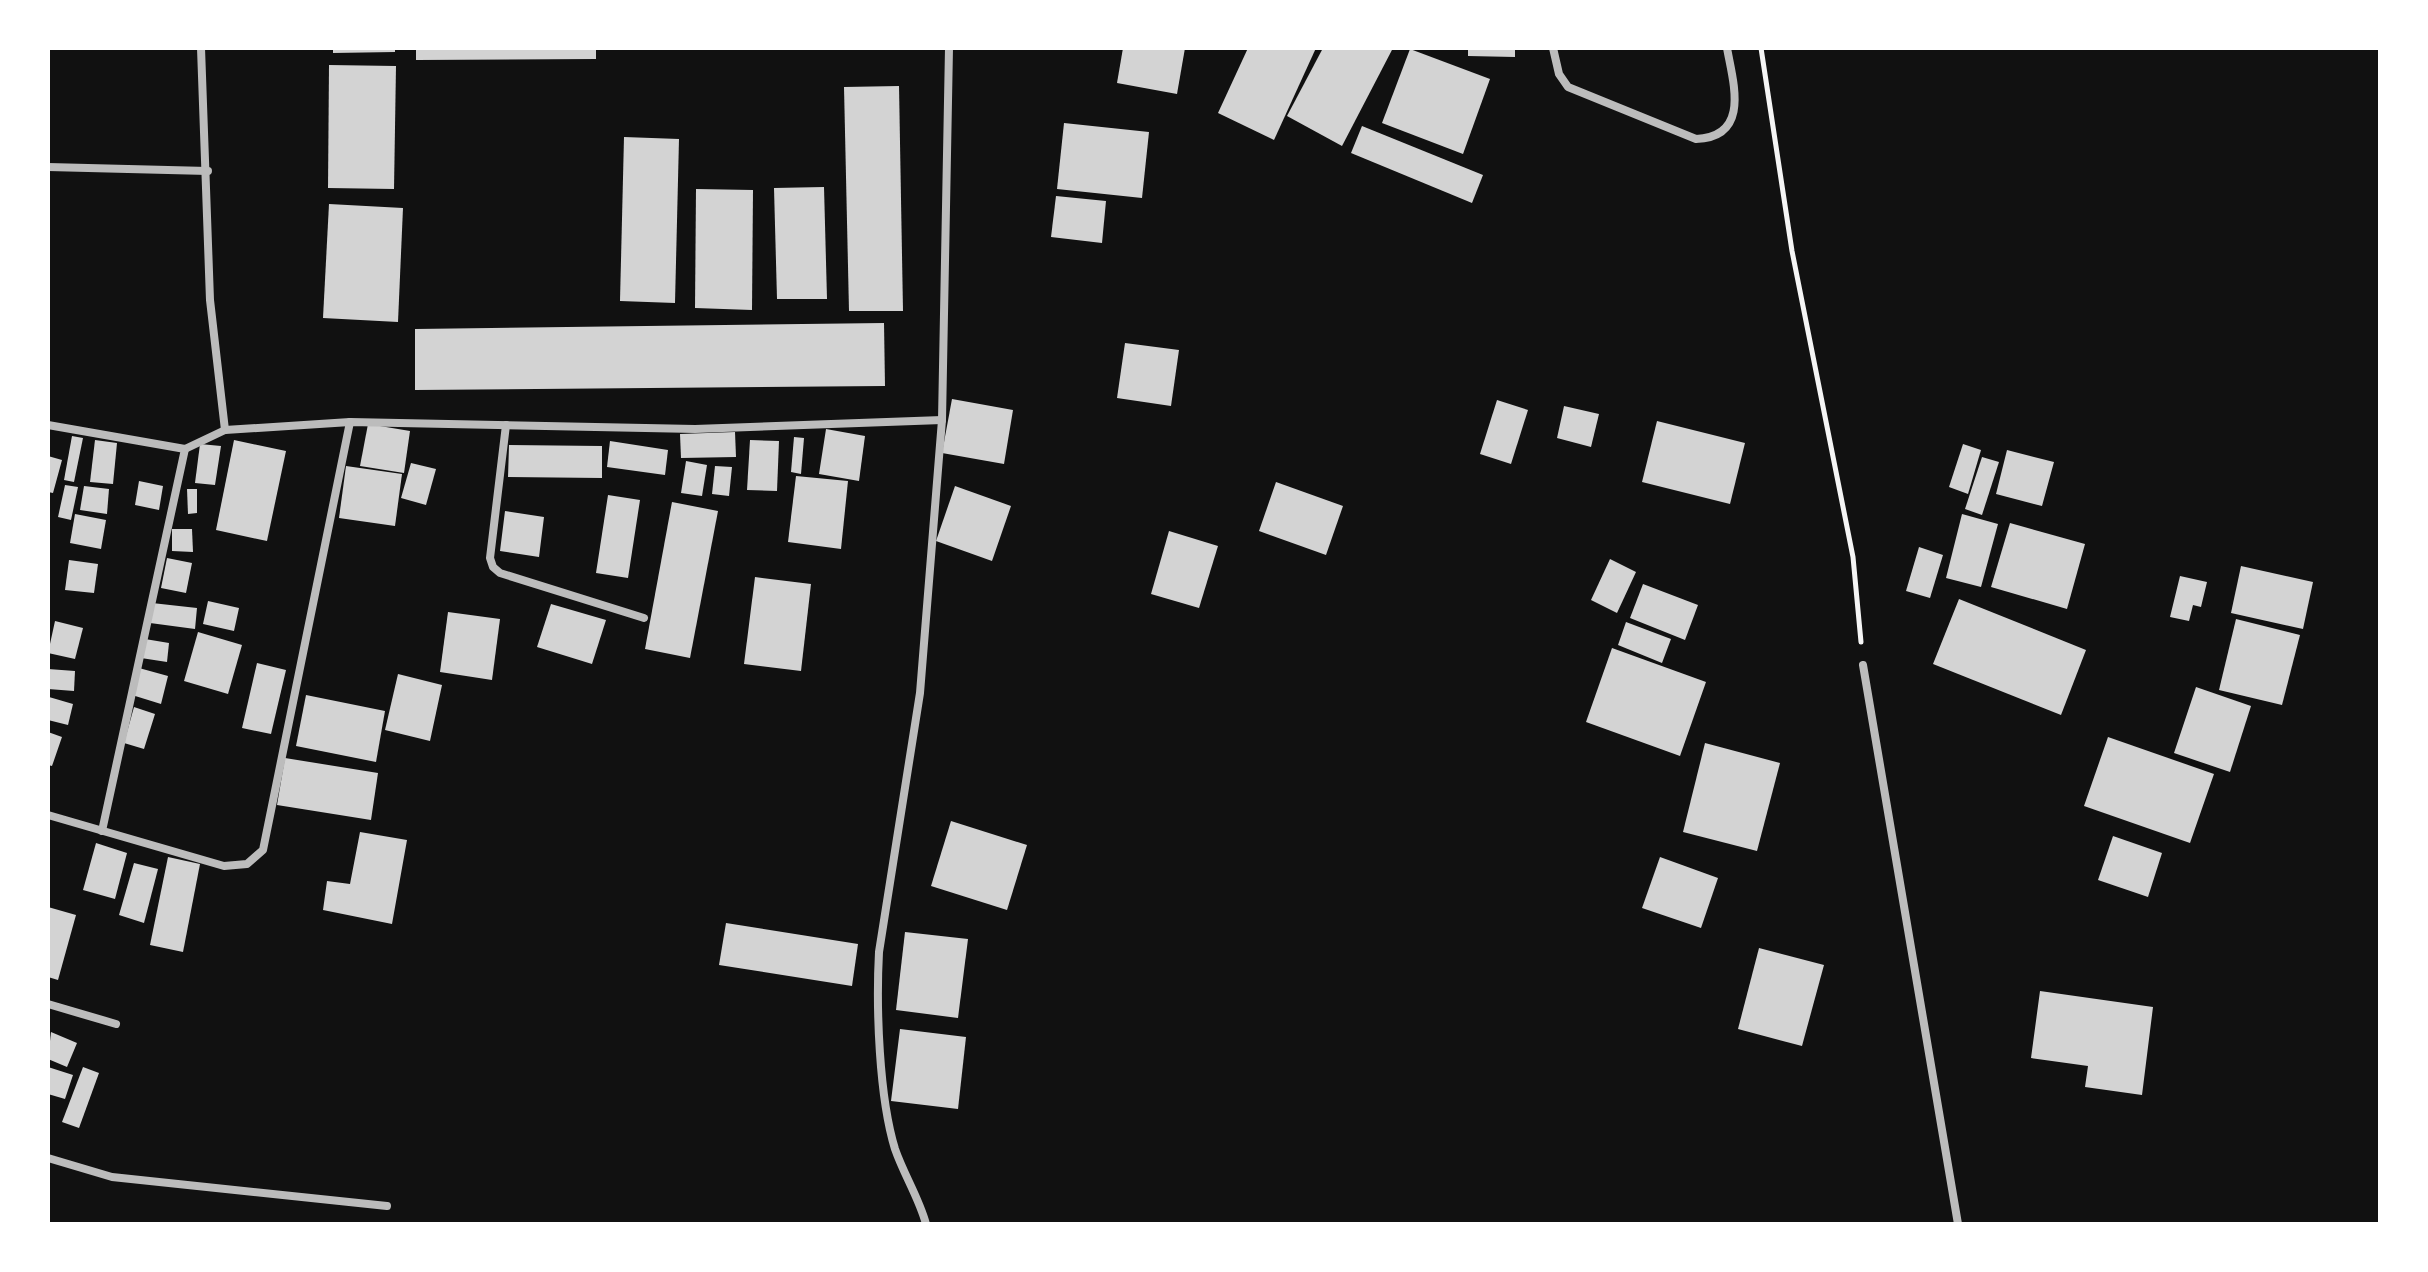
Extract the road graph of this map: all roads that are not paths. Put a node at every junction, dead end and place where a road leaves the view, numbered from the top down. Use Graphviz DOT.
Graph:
graph roads {
  1 [pos="201,48"];
  2 [pos="949,48"];
  3 [pos="1553,48"];
  4 [pos="1727,48"];
  5 [pos="48,167"];
  6 [pos="208,171"];
  7 [pos="942,420"];
  8 [pos="350,422"];
  9 [pos="48,425"];
  10 [pos="506,425"];
  11 [pos="225,430"];
  12 [pos="185,449"];
  13 [pos="644,618"];
  14 [pos="1863,665"];
  15 [pos="48,815"];
  16 [pos="102,831"];
  17 [pos="48,1004"];
  18 [pos="116,1024"];
  19 [pos="48,1158"];
  20 [pos="387,1206"];
  21 [pos="926,1224"];
  22 [pos="1958,1224"];
  1 -- 6 [label="street"];
  2 -- 7 [label="street"];
  3 -- 4 [label="street"];
  5 -- 6 [label="street"];
  6 -- 11 [label="street"];
  7 -- 10 [label="street"];
  7 -- 21 [label="street"];
  8 -- 10 [label="street"];
  8 -- 11 [label="street"];
  8 -- 16 [label="street"];
  9 -- 12 [label="street"];
  10 -- 13 [label="street"];
  11 -- 12 [label="street"];
  12 -- 16 [label="street"];
  14 -- 22 [label="street"];
  15 -- 16 [label="street"];
  17 -- 18 [label="street"];
  19 -- 20 [label="street"];
}
